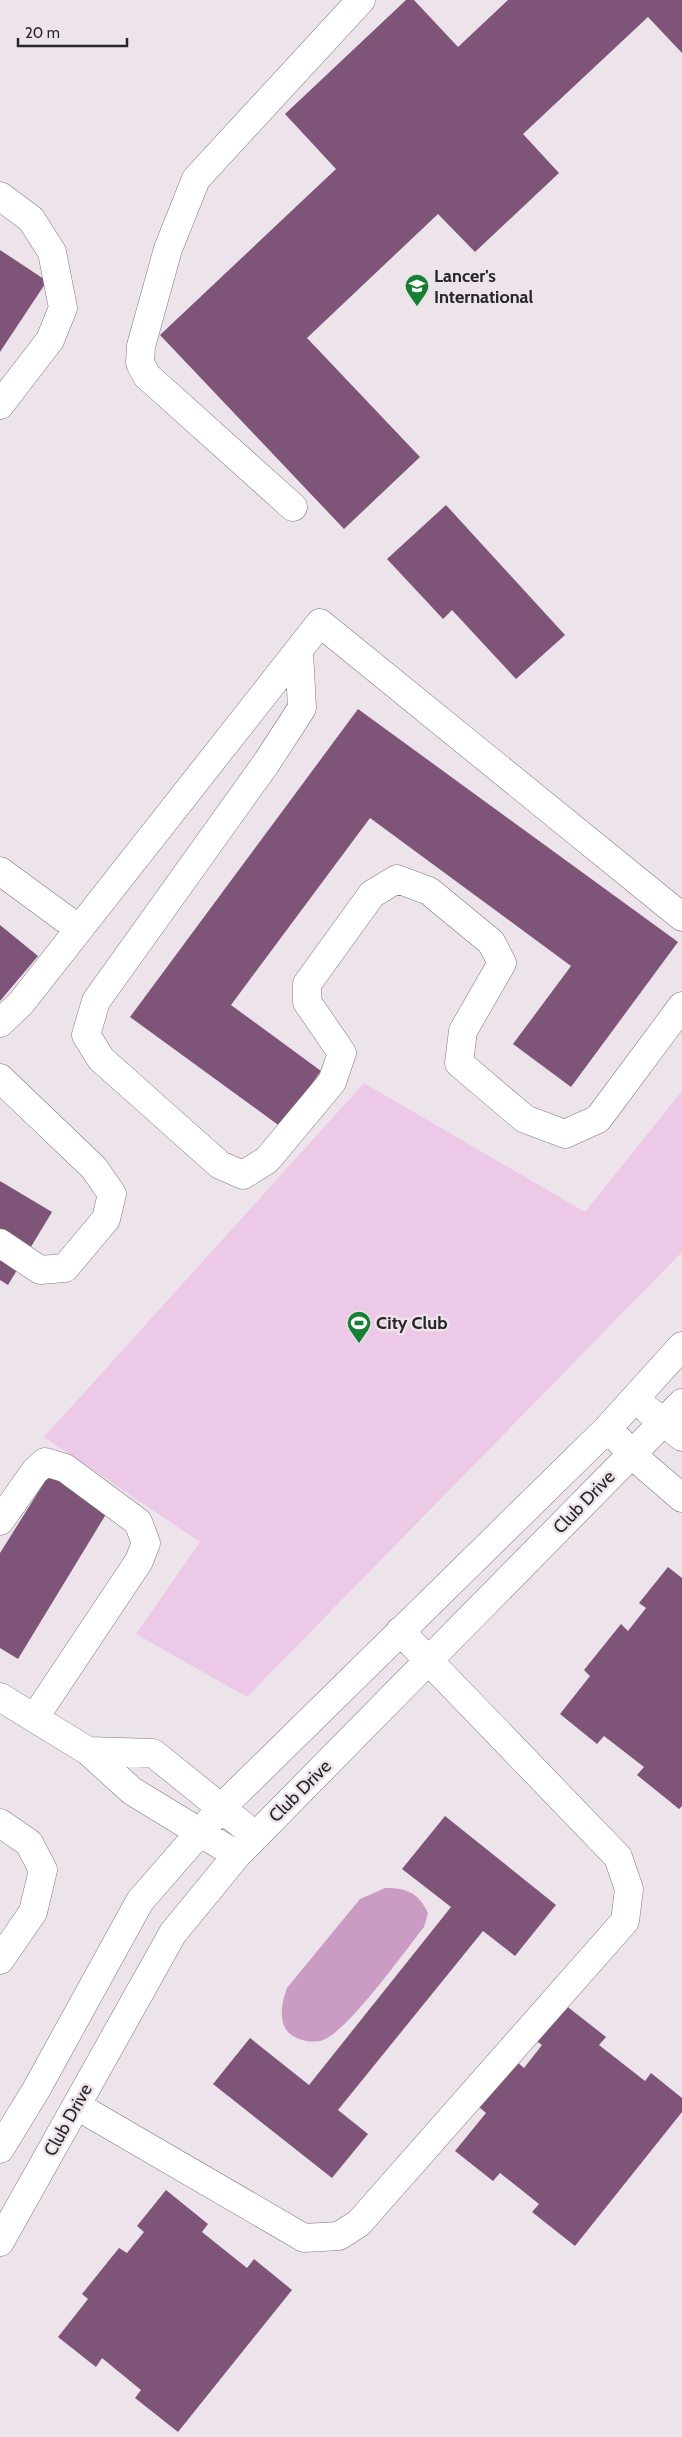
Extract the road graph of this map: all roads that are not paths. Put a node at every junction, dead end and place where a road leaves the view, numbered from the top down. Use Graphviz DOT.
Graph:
graph roads {
  1 [pos="361,0"];
  2 [pos="0,196"];
  3 [pos="0,405"];
  4 [pos="293,508"];
  5 [pos="299,651"];
  6 [pos="0,871"];
  7 [pos="682,917"];
  8 [pos="79,928"];
  9 [pos="682,1006"];
  10 [pos="0,1023"];
  11 [pos="0,1078"];
  12 [pos="0,1242"];
  13 [pos="682,1346"];
  14 [pos="634,1399"];
  15 [pos="682,1403"];
  16 [pos="608,1428"];
  17 [pos="672,1429"];
  18 [pos="631,1454"];
  19 [pos="682,1498"];
  20 [pos="0,1521"];
  21 [pos="400,1631"];
  22 [pos="429,1662"];
  23 [pos="0,1697"];
  24 [pos="35,1717"];
  25 [pos="88,1751"];
  26 [pos="221,1808"];
  27 [pos="0,1823"];
  28 [pos="199,1832"];
  29 [pos="256,1836"];
  30 [pos="237,1855"];
  31 [pos="0,1960"];
  32 [pos="77,2106"];
  33 [pos="0,2149"];
  34 [pos="0,2242"];
  1 -- 4 [label="street"];
  2 -- 3 [label="street"];
  5 -- 7 [label="street"];
  5 -- 8 [label="street"];
  5 -- 9 [label="street"];
  6 -- 8 [label="street"];
  8 -- 10 [label="street"];
  11 -- 12 [label="street"];
  13 -- 14 [label="street, Club Drive"];
  14 -- 16 [label="street, Club Drive"];
  14 -- 17 [label="street"];
  15 -- 17 [label="street, Club Drive"];
  16 -- 18 [label="street"];
  16 -- 21 [label="street, Club Drive"];
  17 -- 18 [label="street, Club Drive"];
  18 -- 19 [label="street"];
  18 -- 22 [label="street, Club Drive"];
  20 -- 24 [label="street"];
  21 -- 22 [label="street"];
  21 -- 26 [label="street, Club Drive"];
  22 -- 29 [label="street, Club Drive"];
  22 -- 32 [label="street"];
  23 -- 24 [label="street"];
  24 -- 25 [label="street"];
  25 -- 26 [label="street"];
  25 -- 28 [label="street"];
  26 -- 28 [label="street, Club Drive"];
  26 -- 29 [label="street"];
  27 -- 31 [label="street"];
  28 -- 30 [label="street"];
  28 -- 33 [label="street, Club Drive"];
  29 -- 30 [label="street, Club Drive"];
  30 -- 32 [label="street, Club Drive"];
  32 -- 34 [label="street, Club Drive"];
}
